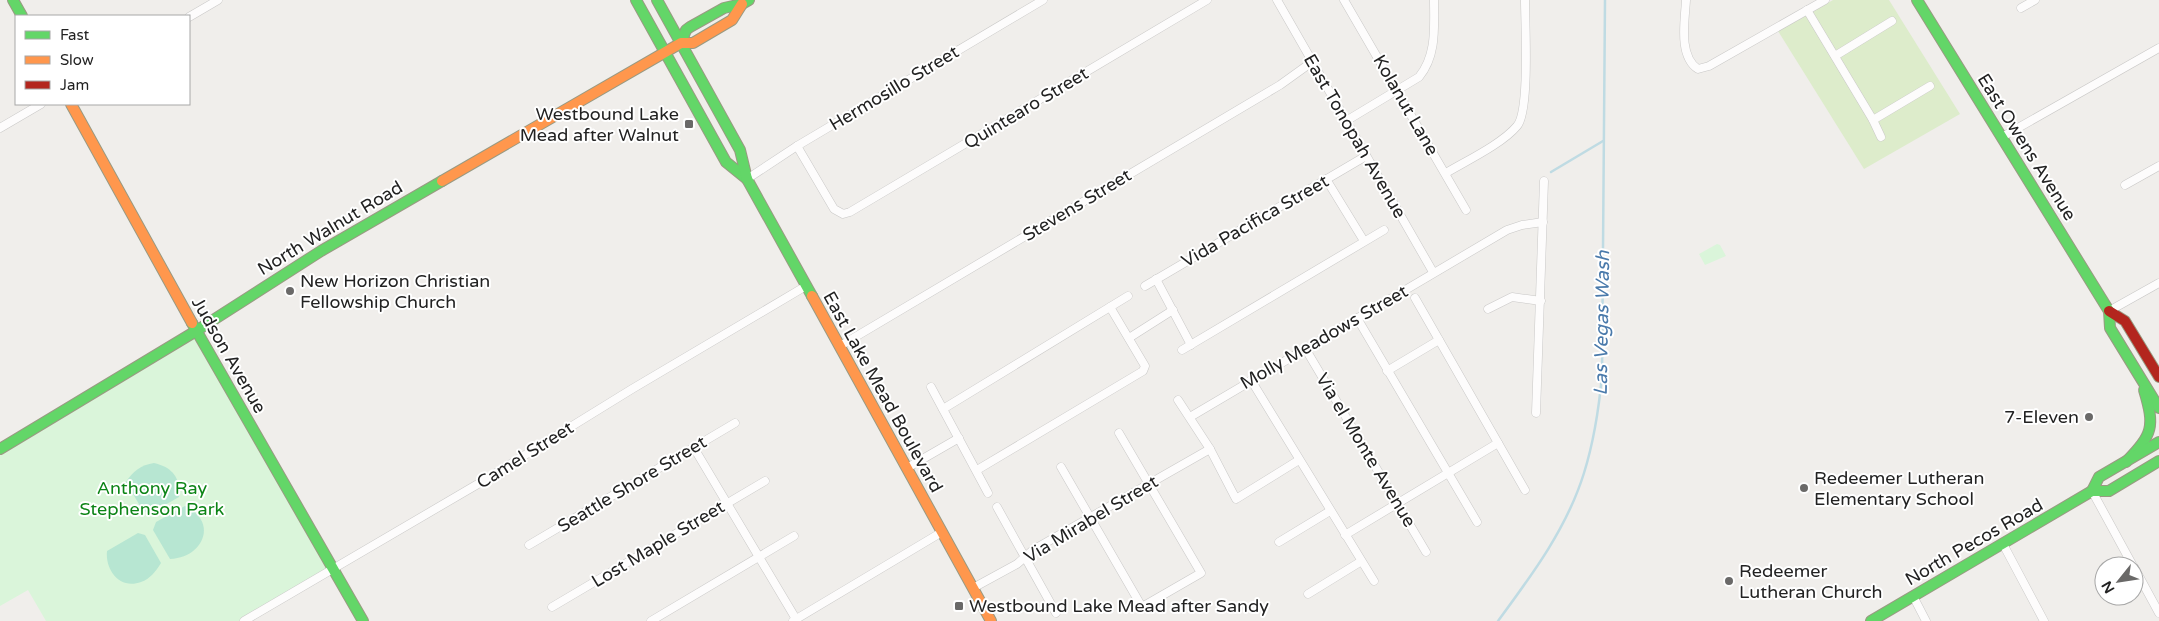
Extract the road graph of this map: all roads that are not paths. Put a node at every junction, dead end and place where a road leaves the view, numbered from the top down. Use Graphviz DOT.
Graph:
graph roads {
  1 [pos="13,0"];
  2 [pos="218,0"];
  3 [pos="636,0"];
  4 [pos="657,0"];
  5 [pos="1043,0"];
  6 [pos="1207,0"];
  7 [pos="1277,0"];
  8 [pos="1344,0"];
  9 [pos="1434,0"];
  10 [pos="1525,0"];
  11 [pos="1686,0"];
  12 [pos="1825,0"];
  13 [pos="1917,0"];
  14 [pos="2036,0"];
  15 [pos="746,2"];
  16 [pos="2021,8"];
  17 [pos="1807,10"];
  18 [pos="21,15"];
  19 [pos="190,16"];
  20 [pos="1892,21"];
  21 [pos="681,43"];
  22 [pos="2159,48"];
  23 [pos="665,53"];
  24 [pos="1835,56"];
  25 [pos="1312,62"];
  26 [pos="1930,86"];
  27 [pos="1398,91"];
  28 [pos="39,105"];
  29 [pos="72,105"];
  30 [pos="1874,120"];
  31 [pos="1346,121"];
  32 [pos="0,128"];
  33 [pos="1881,137"];
  34 [pos="2002,137"];
  35 [pos="797,146"];
  36 [pos="1366,156"];
  37 [pos="2159,166"];
  38 [pos="1446,173"];
  39 [pos="747,179"];
  40 [pos="1326,179"];
  41 [pos="1544,181"];
  42 [pos="2126,185"];
  43 [pos="1466,210"];
  44 [pos="1543,222"];
  45 [pos="1384,230"];
  46 [pos="1364,241"];
  47 [pos="1433,272"];
  48 [pos="1156,279"];
  49 [pos="2159,283"];
  50 [pos="806,286"];
  51 [pos="1145,286"];
  52 [pos="1128,296"];
  53 [pos="1416,298"];
  54 [pos="1540,301"];
  55 [pos="1110,308"];
  56 [pos="1488,309"];
  57 [pos="1172,310"];
  58 [pos="2109,312"];
  59 [pos="1357,318"];
  60 [pos="196,330"];
  61 [pos="1129,338"];
  62 [pos="1439,340"];
  63 [pos="1192,344"];
  64 [pos="840,346"];
  65 [pos="1305,348"];
  66 [pos="1182,350"];
  67 [pos="1387,370"];
  68 [pos="2140,377"];
  69 [pos="2159,377"];
  70 [pos="1251,380"];
  71 [pos="931,387"];
  72 [pos="1178,400"];
  73 [pos="2159,408"];
  74 [pos="943,409"];
  75 [pos="1536,413"];
  76 [pos="1190,417"];
  77 [pos="735,423"];
  78 [pos="1119,433"];
  79 [pos="959,438"];
  80 [pos="2159,442"];
  81 [pos="1498,443"];
  82 [pos="694,448"];
  83 [pos="0,449"];
  84 [pos="1210,449"];
  85 [pos="1299,460"];
  86 [pos="2159,461"];
  87 [pos="2126,462"];
  88 [pos="1061,467"];
  89 [pos="907,468"];
  90 [pos="977,470"];
  91 [pos="1448,473"];
  92 [pos="765,481"];
  93 [pos="1149,484"];
  94 [pos="1525,490"];
  95 [pos="2092,491"];
  96 [pos="988,493"];
  97 [pos="728,502"];
  98 [pos="1398,503"];
  99 [pos="997,507"];
  100 [pos="1330,511"];
  101 [pos="1090,518"];
  102 [pos="1477,522"];
  103 [pos="942,532"];
  104 [pos="1345,535"];
  105 [pos="794,536"];
  106 [pos="1279,542"];
  107 [pos="2003,544"];
  108 [pos="529,545"];
  109 [pos="1426,552"];
  110 [pos="2128,556"];
  111 [pos="760,557"];
  112 [pos="1025,558"];
  113 [pos="1360,562"];
  114 [pos="334,569"];
  115 [pos="1374,580"];
  116 [pos="2144,585"];
  117 [pos="973,588"];
  118 [pos="1308,594"];
  119 [pos="1913,596"];
  120 [pos="552,607"];
  121 [pos="1056,613"];
  122 [pos="2159,613"];
  123 [pos="794,620"];
  124 [pos="244,621"];
  125 [pos="363,621"];
  126 [pos="651,621"];
  127 [pos="991,621"];
  128 [pos="1871,621"];
  129 [pos="1926,621"];
  130 [pos="2044,621"];
  1 -- 18 [label="main road"];
  2 -- 19 [label="street"];
  3 -- 23 [label="main road, East Lake Mead Boulevard"];
  4 -- 21 [label="main road, East Lake Mead Boulevard"];
  5 -- 35 [label="street, Hermosillo Street"];
  6 -- 35 [label="street, Quintearo Street"];
  7 -- 25 [label="street, East Tonopah Avenue"];
  8 -- 27 [label="street, Kolanut Lane"];
  9 -- 27 [label="street"];
  10 -- 38 [label="street"];
  11 -- 17 [label="street"];
  12 -- 17 [label="street"];
  13 -- 34 [label="main road, East Owens Avenue"];
  14 -- 16 [label="street"];
  15 -- 21 [label="main road, North Walnut Road"];
  15 -- 21 [label="main road, North Walnut Road"];
  17 -- 24 [label="street"];
  20 -- 24 [label="street"];
  21 -- 23 [label="main road, North Walnut Road"];
  21 -- 39 [label="main road, East Lake Mead Boulevard"];
  22 -- 34 [label="street"];
  23 -- 39 [label="main road, East Lake Mead Boulevard"];
  23 -- 60 [label="main road, North Walnut Road"];
  24 -- 30 [label="street"];
  25 -- 31 [label="street, East Tonopah Avenue"];
  25 -- 64 [label="street, Stevens Street"];
  26 -- 30 [label="street"];
  27 -- 31 [label="street"];
  27 -- 38 [label="street, Kolanut Lane"];
  28 -- 32 [label="street"];
  29 -- 60 [label="main road, Judson Avenue"];
  30 -- 33 [label="street"];
  31 -- 36 [label="street, East Tonopah Avenue"];
  34 -- 58 [label="main road, East Owens Avenue"];
  35 -- 39 [label="street, Hermosillo Street"];
  36 -- 40 [label="street, Vida Pacifica Street"];
  36 -- 47 [label="street, East Tonopah Avenue"];
  37 -- 42 [label="street"];
  38 -- 43 [label="street, Kolanut Lane"];
  39 -- 50 [label="main road, East Lake Mead Boulevard"];
  40 -- 46 [label="street"];
  40 -- 48 [label="street, Vida Pacifica Street"];
  41 -- 44 [label="street"];
  44 -- 47 [label="street, Molly Meadows Street"];
  44 -- 54 [label="street"];
  45 -- 46 [label="street"];
  46 -- 63 [label="street"];
  47 -- 59 [label="street, Molly Meadows Street"];
  48 -- 51 [label="street, Vida Pacifica Street"];
  48 -- 57 [label="street"];
  49 -- 58 [label="street"];
  50 -- 64 [label="main road, East Lake Mead Boulevard"];
  50 -- 114 [label="street, Camel Street"];
  52 -- 55 [label="street"];
  53 -- 62 [label="street"];
  54 -- 56 [label="street"];
  54 -- 75 [label="street"];
  55 -- 61 [label="street"];
  55 -- 74 [label="street"];
  57 -- 61 [label="street"];
  57 -- 63 [label="street"];
  58 -- 68 [label="main road, East Owens Avenue"];
  58 -- 69 [label="main road, East Owens Avenue"];
  59 -- 65 [label="street, Molly Meadows Street"];
  59 -- 67 [label="street"];
  60 -- 83 [label="main road, North Walnut Road"];
  60 -- 114 [label="main road, Judson Avenue"];
  61 -- 90 [label="street"];
  62 -- 67 [label="street"];
  62 -- 81 [label="street"];
  63 -- 66 [label="street"];
  64 -- 89 [label="main road, East Lake Mead Boulevard"];
  65 -- 70 [label="street, Molly Meadows Street"];
  65 -- 98 [label="street, Via el Monte Avenue"];
  67 -- 91 [label="street"];
  68 -- 73 [label="main road, East Owens Avenue"];
  68 -- 87 [label="main road"];
  70 -- 76 [label="street, Molly Meadows Street"];
  70 -- 85 [label="street"];
  71 -- 74 [label="street"];
  72 -- 76 [label="street"];
  74 -- 79 [label="street"];
  76 -- 84 [label="street"];
  77 -- 82 [label="street, Seattle Shore Street"];
  78 -- 93 [label="street"];
  79 -- 89 [label="street"];
  79 -- 90 [label="street"];
  80 -- 87 [label="main road, North Pecos Road"];
  81 -- 91 [label="street"];
  81 -- 94 [label="street"];
  82 -- 97 [label="street"];
  82 -- 108 [label="street, Seattle Shore Street"];
  84 -- 85 [label="street"];
  84 -- 93 [label="street, Via Mirabel Street"];
  85 -- 100 [label="street"];
  86 -- 95 [label="main road, North Pecos Road"];
  87 -- 95 [label="main road, North Pecos Road"];
  88 -- 101 [label="street"];
  89 -- 103 [label="main road, East Lake Mead Boulevard"];
  90 -- 96 [label="street"];
  91 -- 98 [label="street"];
  91 -- 102 [label="street"];
  92 -- 97 [label="street, Lost Maple Street"];
  93 -- 101 [label="street, Via Mirabel Street"];
  93 -- 101 [label="street"];
  95 -- 107 [label="main road, North Pecos Road"];
  95 -- 110 [label="street"];
  97 -- 111 [label="street"];
  97 -- 120 [label="street, Lost Maple Street"];
  98 -- 104 [label="street"];
  98 -- 109 [label="street, Via el Monte Avenue"];
  99 -- 112 [label="street"];
  100 -- 104 [label="street"];
  100 -- 106 [label="street"];
  101 -- 112 [label="street, Via Mirabel Street"];
  103 -- 117 [label="main road, East Lake Mead Boulevard"];
  103 -- 123 [label="street"];
  104 -- 113 [label="street"];
  105 -- 111 [label="street"];
  107 -- 119 [label="main road, North Pecos Road"];
  107 -- 130 [label="street"];
  111 -- 123 [label="street"];
  111 -- 126 [label="street"];
  112 -- 117 [label="street, Via Mirabel Street"];
  112 -- 121 [label="street"];
  113 -- 115 [label="street"];
  113 -- 118 [label="street"];
  114 -- 124 [label="street, Camel Street"];
  114 -- 125 [label="main road, Judson Avenue"];
  116 -- 122 [label="street"];
  117 -- 127 [label="main road, East Lake Mead Boulevard"];
  119 -- 128 [label="main road, North Pecos Road"];
  119 -- 129 [label="street"];
}
